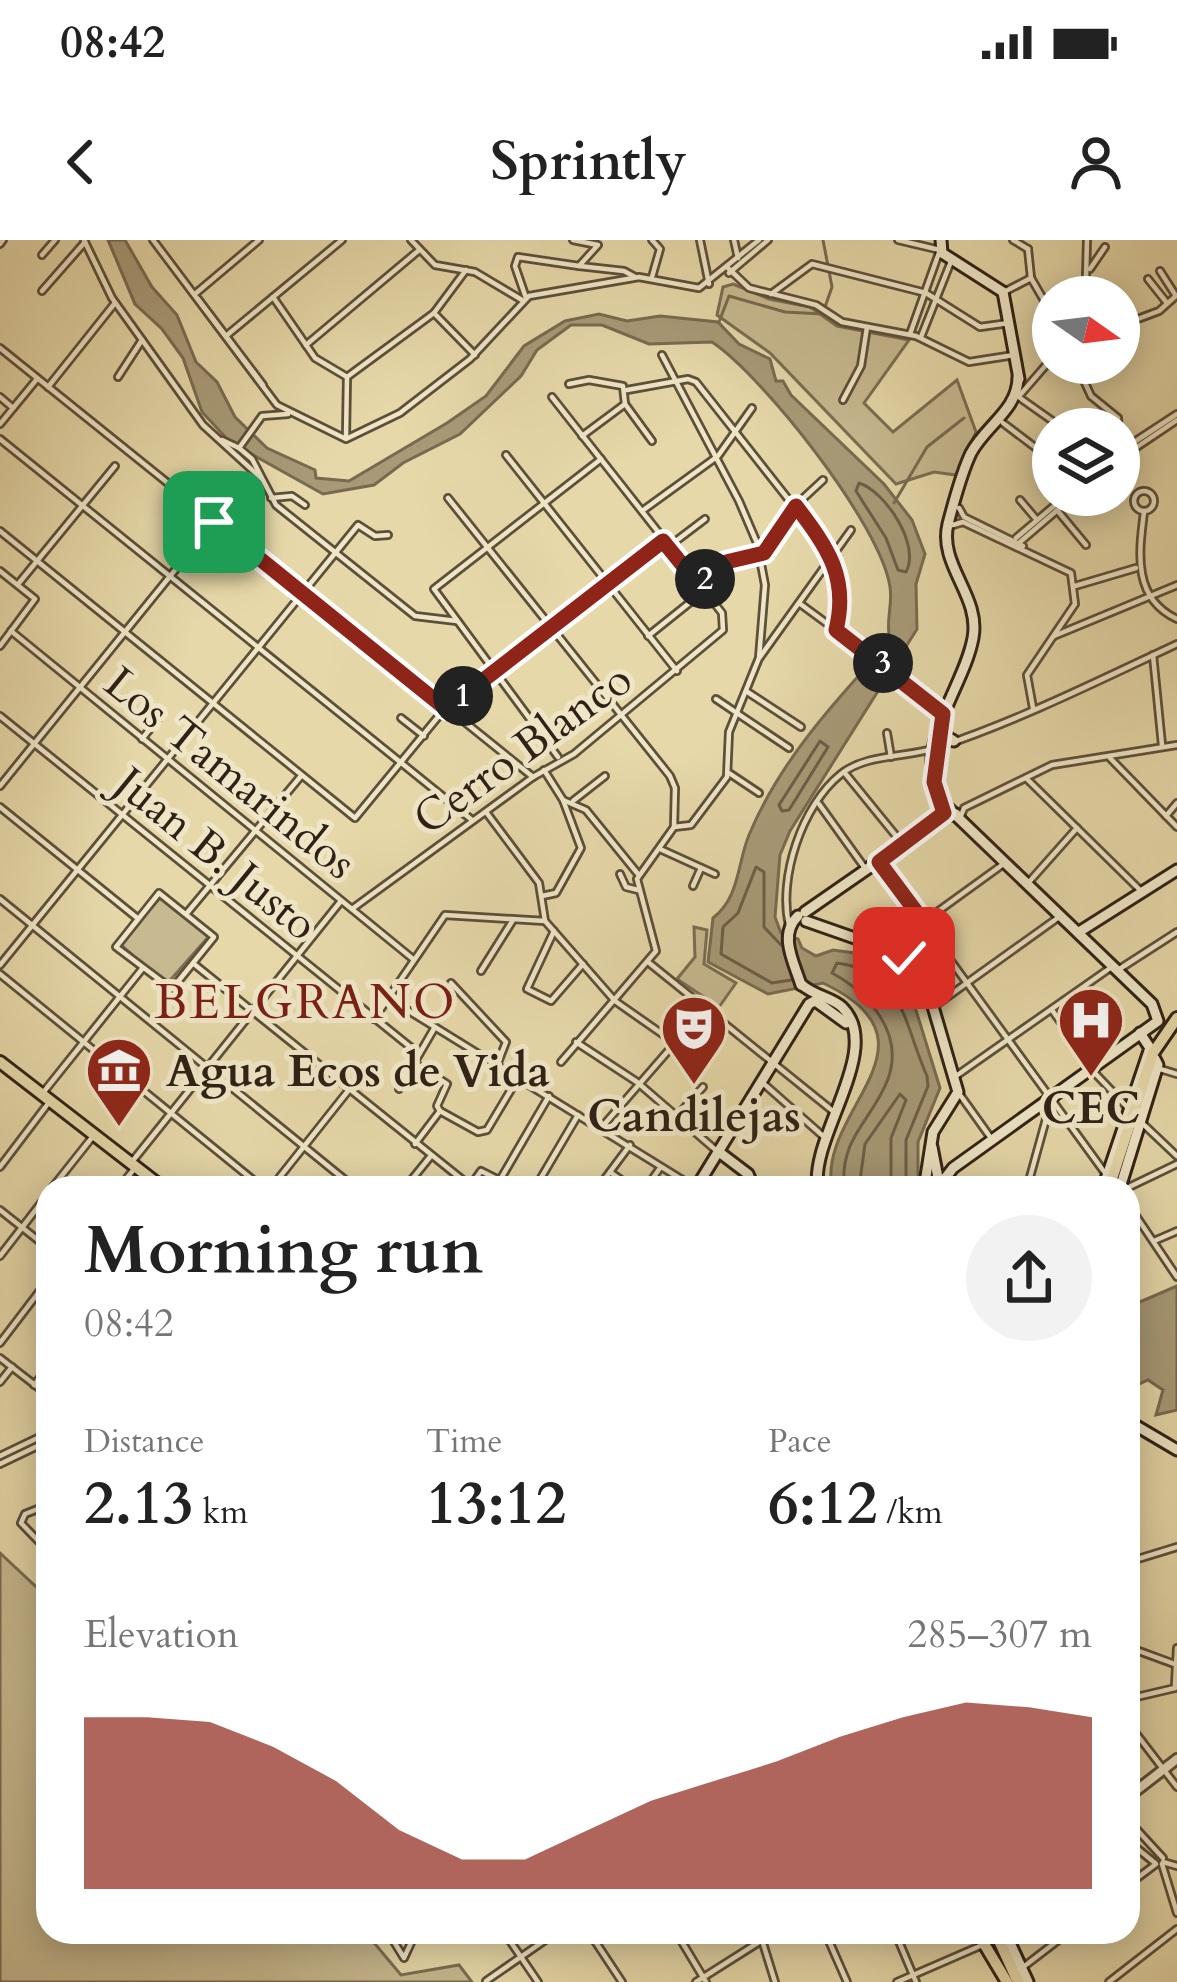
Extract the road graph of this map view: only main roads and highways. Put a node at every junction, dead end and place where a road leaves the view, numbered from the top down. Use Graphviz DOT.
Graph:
graph roads {
  1 [pos="940,245"];
  2 [pos="1018,376"];
  3 [pos="964,482"];
  4 [pos="946,711"];
  5 [pos="943,734"];
  6 [pos="955,741"];
  7 [pos="936,749"];
  8 [pos="944,804"];
  9 [pos="961,816"];
  10 [pos="942,817"];
  11 [pos="1177,870"];
  12 [pos="798,919"];
  13 [pos="1079,932"];
  14 [pos="813,1002"];
  15 [pos="1173,1021"];
  16 [pos="1140,1033"];
  17 [pos="1156,1053"];
  18 [pos="5,1066"];
  19 [pos="1134,1115"];
  20 [pos="932,1144"];
  21 [pos="719,1152"];
  22 [pos="953,1168"];
  23 [pos="147,1176"];
  24 [pos="704,1176"];
  25 [pos="742,1176"];
  26 [pos="816,1176"];
  27 [pos="933,1176"];
  28 [pos="943,1176"];
  29 [pos="1117,1176"];
  30 [pos="1140,1428"];
  31 [pos="1177,1450"];
  32 [pos="996,1944"];
  33 [pos="999,1944"];
  34 [pos="1021,1974"];
  35 [pos="1007,1982"];
  1 -- 2 [label="main road"];
  2 -- 3 [label="main road"];
  2 -- 3 [label="main road"];
  3 -- 4 [label="main road"];
  3 -- 4 [label="main road"];
  4 -- 5 [label="main road"];
  4 -- 7 [label="main road"];
  5 -- 6 [label="main road"];
  5 -- 7 [label="main road"];
  7 -- 8 [label="main road"];
  8 -- 9 [label="main road"];
  8 -- 10 [label="main road"];
  9 -- 10 [label="main road"];
  9 -- 13 [label="main road"];
  10 -- 12 [label="main road"];
  11 -- 13 [label="main road"];
  12 -- 14 [label="main road"];
  12 -- 20 [label="main road"];
  13 -- 15 [label="main road"];
  14 -- 21 [label="main road"];
  14 -- 26 [label="main road"];
  15 -- 16 [label="main road"];
  15 -- 17 [label="main road"];
  16 -- 17 [label="main road"];
  16 -- 22 [label="main road"];
  17 -- 19 [label="main road"];
  17 -- 19 [label="main road"];
  18 -- 23 [label="main road"];
  19 -- 29 [label="main road"];
  20 -- 22 [label="main road"];
  20 -- 27 [label="main road"];
  21 -- 24 [label="main road"];
  21 -- 25 [label="main road"];
  22 -- 28 [label="main road"];
  30 -- 31 [label="main road"];
  32 -- 35 [label="main road"];
  33 -- 34 [label="main road"];
}
